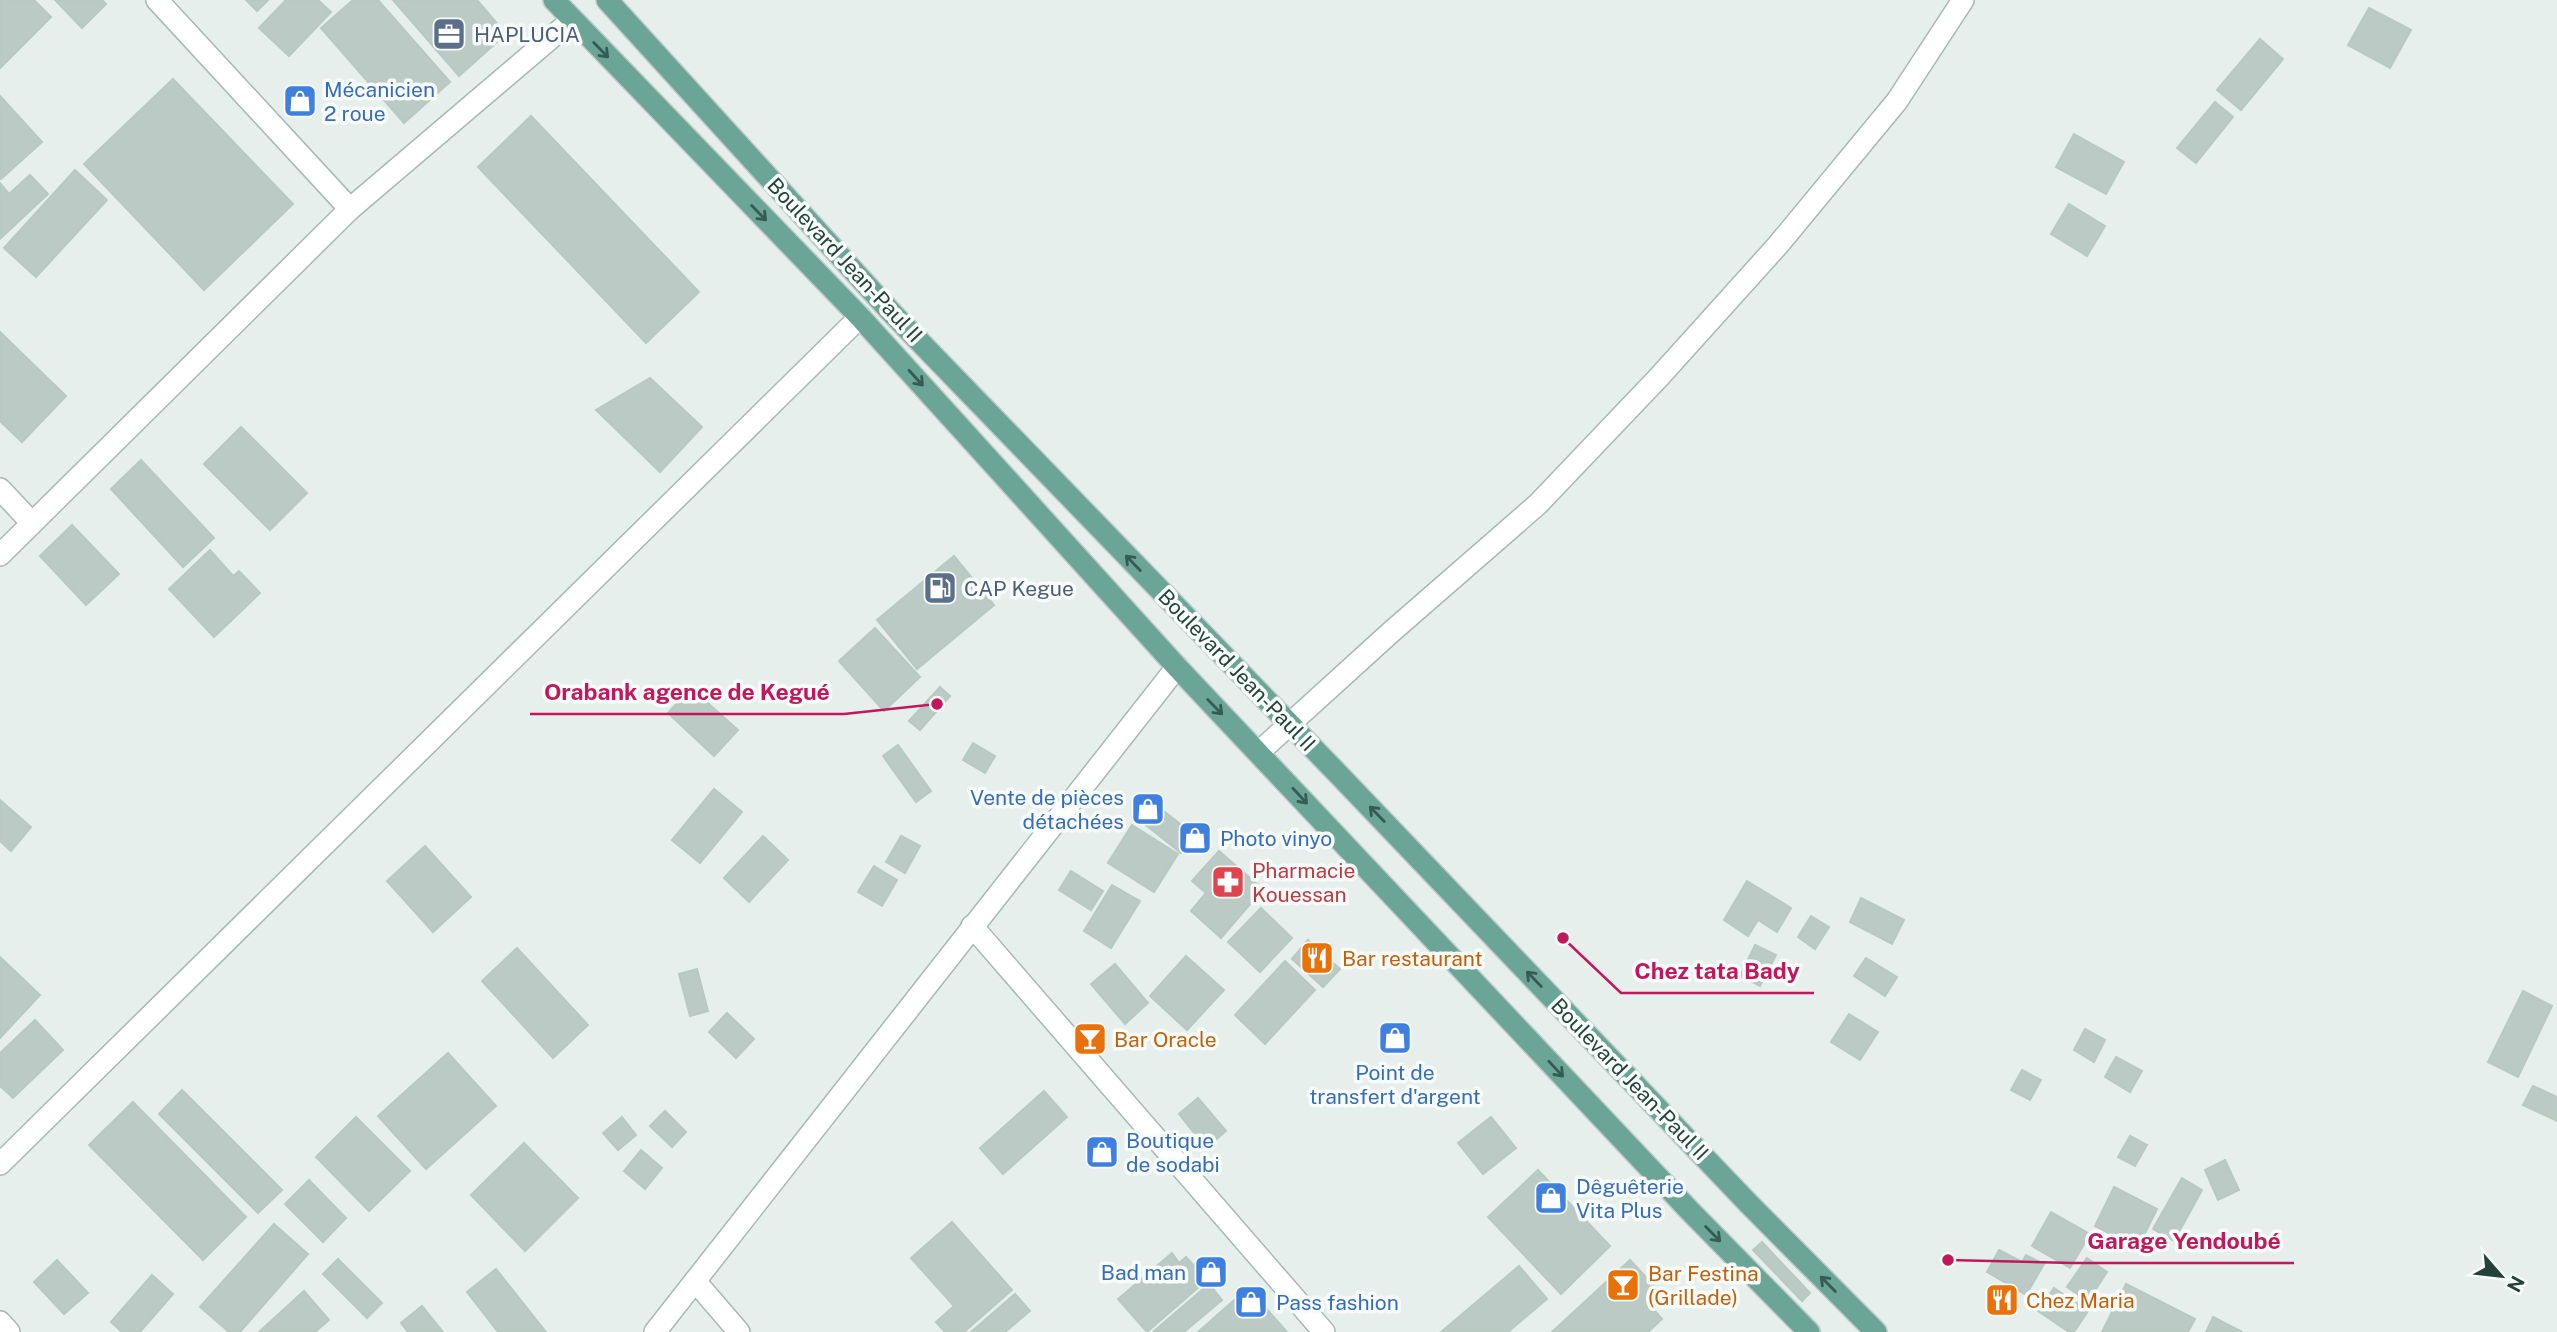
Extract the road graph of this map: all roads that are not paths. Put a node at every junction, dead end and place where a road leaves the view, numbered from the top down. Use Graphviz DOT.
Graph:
graph roads {
  1 [pos="157,0"];
  2 [pos="554,0"];
  3 [pos="607,0"];
  4 [pos="1963,0"];
  5 [pos="572,20"];
  6 [pos="350,209"];
  7 [pos="860,317"];
  8 [pos="0,489"];
  9 [pos="32,523"];
  10 [pos="0,555"];
  11 [pos="1177,667"];
  12 [pos="1289,725"];
  13 [pos="1259,752"];
  14 [pos="972,926"];
  15 [pos="0,1164"];
  16 [pos="695,1281"];
  17 [pos="0,1322"];
  18 [pos="9,1332"];
  19 [pos="655,1332"];
  20 [pos="739,1332"];
  21 [pos="1324,1332"];
  22 [pos="1809,1332"];
  23 [pos="1876,1332"];
  1 -- 6 [label="street"];
  2 -- 5 [label="main road, Boulevard Jean-Paul II"];
  12 -- 3 [label="main road, Boulevard Jean-Paul II, one-way"];
  4 -- 12 [label="street"];
  5 -- 6 [label="street"];
  5 -- 7 [label="main road, Boulevard Jean-Paul II, one-way"];
  6 -- 9 [label="street"];
  7 -- 11 [label="main road, Boulevard Jean-Paul II, one-way"];
  7 -- 15 [label="street"];
  8 -- 9 [label="street"];
  9 -- 10 [label="street"];
  11 -- 13 [label="main road, Boulevard Jean-Paul II, one-way"];
  11 -- 14 [label="street"];
  12 -- 13 [label="street"];
  23 -- 12 [label="main road, Boulevard Jean-Paul II, one-way"];
  13 -- 22 [label="main road, Boulevard Jean-Paul II, one-way"];
  14 -- 16 [label="street"];
  14 -- 21 [label="street"];
  16 -- 19 [label="street"];
  16 -- 20 [label="street"];
  17 -- 18 [label="street"];
}
